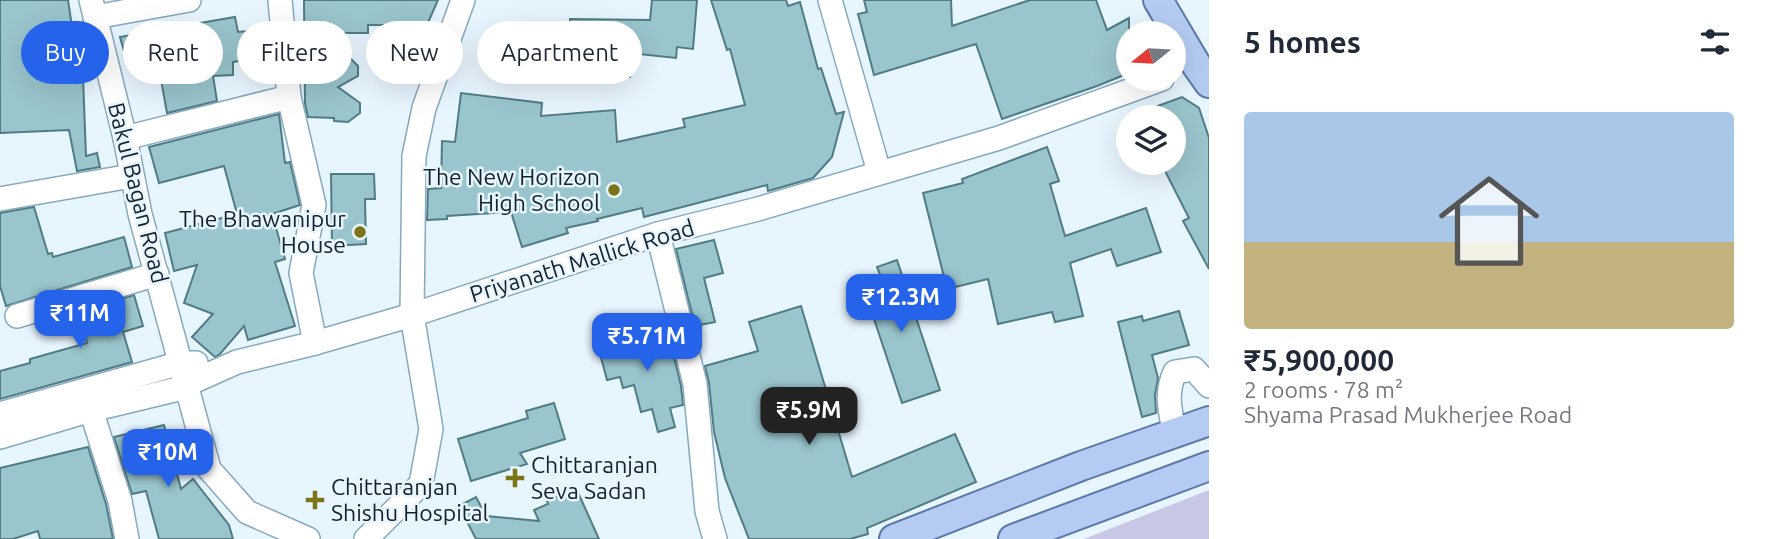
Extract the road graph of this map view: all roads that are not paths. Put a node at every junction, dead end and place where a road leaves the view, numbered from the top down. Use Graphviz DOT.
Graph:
graph roads {
  1 [pos="189,0"];
  2 [pos="280,0"];
  3 [pos="463,0"];
  4 [pos="830,0"];
  5 [pos="1158,0"];
  6 [pos="93,8"];
  7 [pos="1197,72"];
  8 [pos="1129,91"];
  9 [pos="289,97"];
  10 [pos="125,138"];
  11 [pos="879,172"];
  12 [pos="131,176"];
  13 [pos="0,200"];
  14 [pos="658,234"];
  15 [pos="157,274"];
  16 [pos="412,315"];
  17 [pos="17,316"];
  18 [pos="315,344"];
  19 [pos="237,362"];
  20 [pos="181,363"];
  21 [pos="188,386"];
  22 [pos="1209,386"];
  23 [pos="91,410"];
  24 [pos="0,414"];
  25 [pos="1209,421"];
  26 [pos="1175,434"];
  27 [pos="0,437"];
  28 [pos="1209,466"];
  29 [pos="127,539"];
  30 [pos="308,539"];
  31 [pos="366,539"];
  32 [pos="715,539"];
  33 [pos="894,539"];
  34 [pos="1013,539"];
  1 -- 6 [label="street"];
  2 -- 9 [label="street"];
  3 -- 16 [label="street"];
  4 -- 11 [label="street"];
  5 -- 7 [label="main road"];
  6 -- 10 [label="street, Bakul Bagan Road"];
  8 -- 11 [label="street, Priyanath Mallick Road"];
  9 -- 10 [label="street"];
  9 -- 18 [label="street"];
  10 -- 12 [label="street, Bakul Bagan Road"];
  11 -- 14 [label="street, Priyanath Mallick Road"];
  12 -- 13 [label="street"];
  12 -- 15 [label="street, Bakul Bagan Road"];
  14 -- 16 [label="street, Priyanath Mallick Road"];
  14 -- 32 [label="street"];
  15 -- 17 [label="street"];
  15 -- 20 [label="street, Bakul Bagan Road"];
  16 -- 18 [label="street, Priyanath Mallick Road"];
  16 -- 31 [label="street"];
  18 -- 19 [label="street, Priyanath Mallick Road"];
  19 -- 20 [label="street"];
  19 -- 21 [label="street, Priyanath Mallick Road"];
  20 -- 21 [label="street, Bakul Bagan Road"];
  20 -- 24 [label="street"];
  21 -- 23 [label="street, Priyanath Mallick Road"];
  21 -- 30 [label="street, Bakul Bagan Road"];
  22 -- 26 [label="street"];
  23 -- 27 [label="street, Priyanath Mallick Road"];
  23 -- 29 [label="street"];
  25 -- 26 [label="main road"];
  26 -- 33 [label="main road"];
  28 -- 34 [label="main road"];
}
